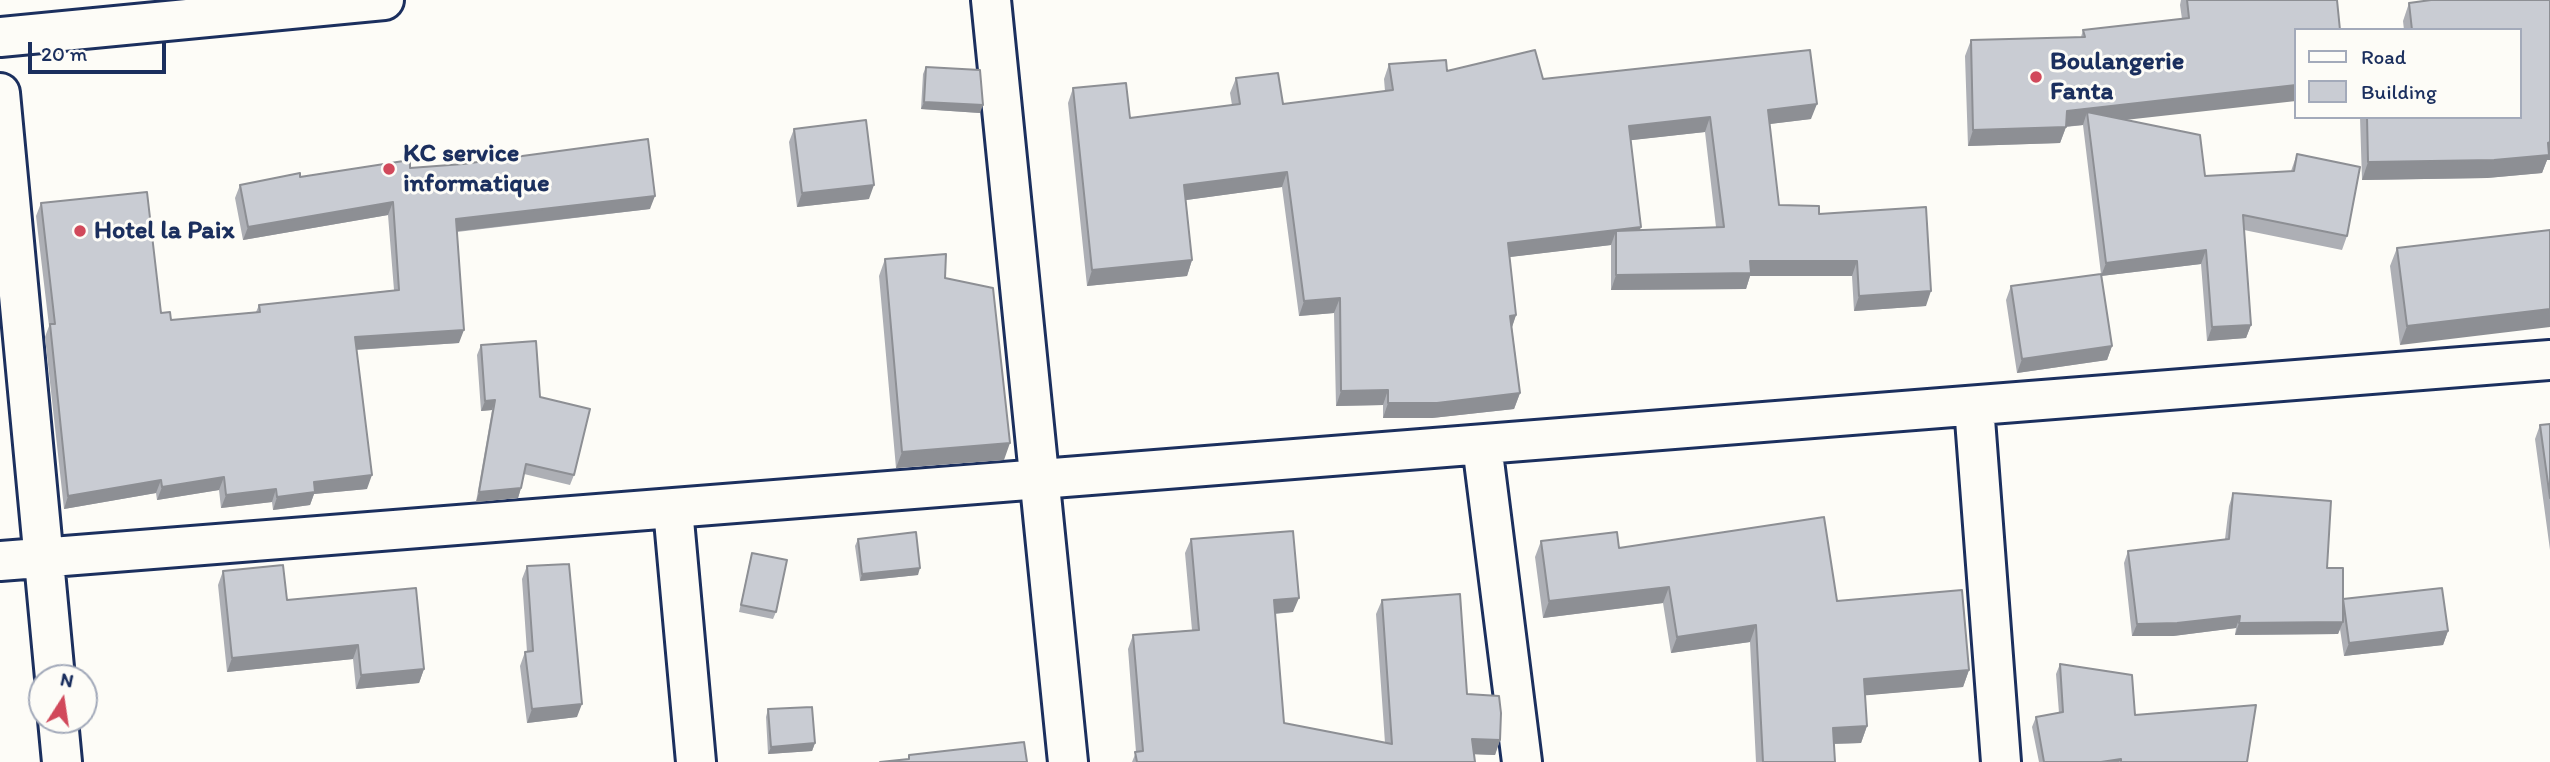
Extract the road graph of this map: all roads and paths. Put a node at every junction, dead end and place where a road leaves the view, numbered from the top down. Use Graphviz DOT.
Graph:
graph roads {
  1 [pos="384,0"];
  2 [pos="991,0"];
  3 [pos="0,37"];
  4 [pos="0,93"];
  5 [pos="2550,360"];
  6 [pos="1974,406"];
  7 [pos="1482,445"];
  8 [pos="1041,480"];
  9 [pos="673,509"];
  10 [pos="44,559"];
  11 [pos="0,561"];
  12 [pos="54,664"];
  13 [pos="59,734"];
  14 [pos="62,762"];
  15 [pos="696,762"];
  16 [pos="1068,762"];
  17 [pos="1522,762"];
  18 [pos="2001,762"];
  1 -- 3 [label="street"];
  2 -- 8 [label="street"];
  4 -- 10 [label="street"];
  5 -- 6 [label="street"];
  6 -- 7 [label="street"];
  6 -- 18 [label="street"];
  7 -- 8 [label="street"];
  7 -- 17 [label="street"];
  8 -- 9 [label="street"];
  8 -- 16 [label="street"];
  9 -- 10 [label="street"];
  9 -- 15 [label="street"];
  10 -- 11 [label="street"];
  10 -- 12 [label="street"];
  13 -- 14 [label="street"];
}
